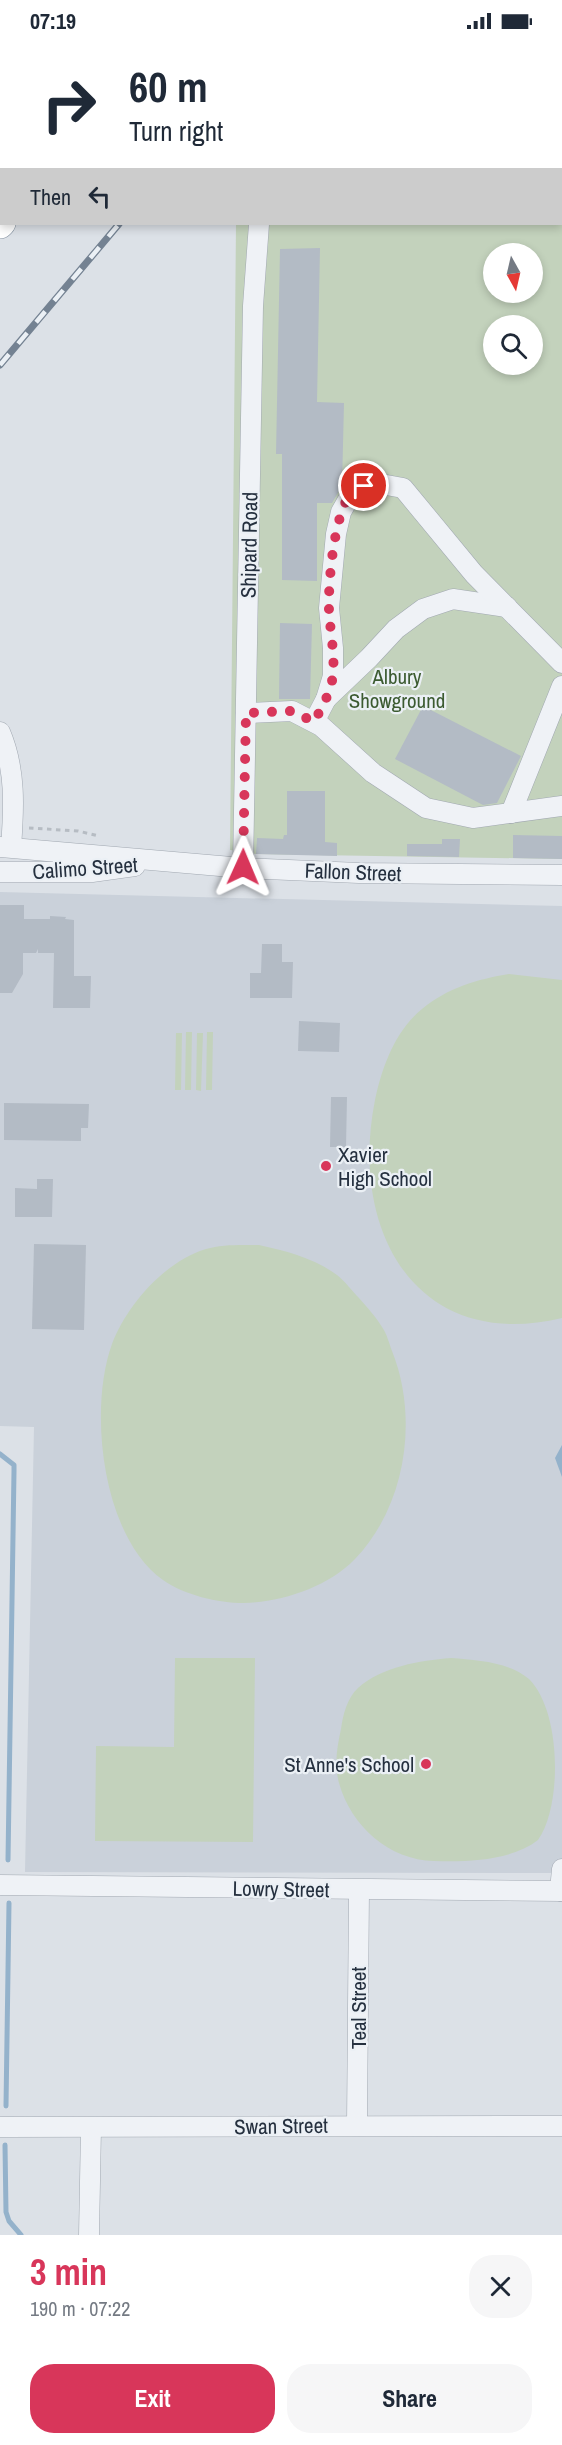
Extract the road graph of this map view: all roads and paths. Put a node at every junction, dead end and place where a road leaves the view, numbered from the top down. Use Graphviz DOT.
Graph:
graph roads {
  1 [pos="259,225"];
  2 [pos="507,607"];
  3 [pos="562,663"];
  4 [pos="562,686"];
  5 [pos="326,699"];
  6 [pos="246,713"];
  7 [pos="314,722"];
  8 [pos="0,732"];
  9 [pos="562,806"];
  10 [pos="511,813"];
  11 [pos="6,847"];
  12 [pos="170,861"];
  13 [pos="243,867"];
  14 [pos="0,872"];
  15 [pos="562,875"];
  16 [pos="562,1869"];
  17 [pos="0,1885"];
  18 [pos="359,1890"];
  19 [pos="561,1891"];
  20 [pos="357,2125"];
  21 [pos="562,2126"];
  22 [pos="0,2127"];
  23 [pos="91,2128"];
  24 [pos="89,2235"];
  1 -- 6 [label="street, Shipard Road"];
  2 -- 3 [label="street"];
  2 -- 5 [label="street"];
  2 -- 5 [label="street"];
  4 -- 10 [label="street"];
  5 -- 7 [label="street"];
  6 -- 7 [label="street"];
  6 -- 13 [label="street, Shipard Road"];
  7 -- 10 [label="street"];
  8 -- 11 [label="street"];
  9 -- 10 [label="street"];
  11 -- 12 [label="street, Fallon Street"];
  12 -- 13 [label="street, Fallon Street"];
  12 -- 14 [label="street, Calimo Street"];
  13 -- 15 [label="street, Fallon Street"];
  16 -- 19 [label="street"];
  17 -- 18 [label="street, Lowry Street"];
  18 -- 19 [label="street, Lowry Street"];
  18 -- 20 [label="street, Teal Street"];
  20 -- 21 [label="street, Swan Street"];
  20 -- 23 [label="street, Swan Street"];
  22 -- 23 [label="street, Swan Street"];
  23 -- 24 [label="street"];
}
